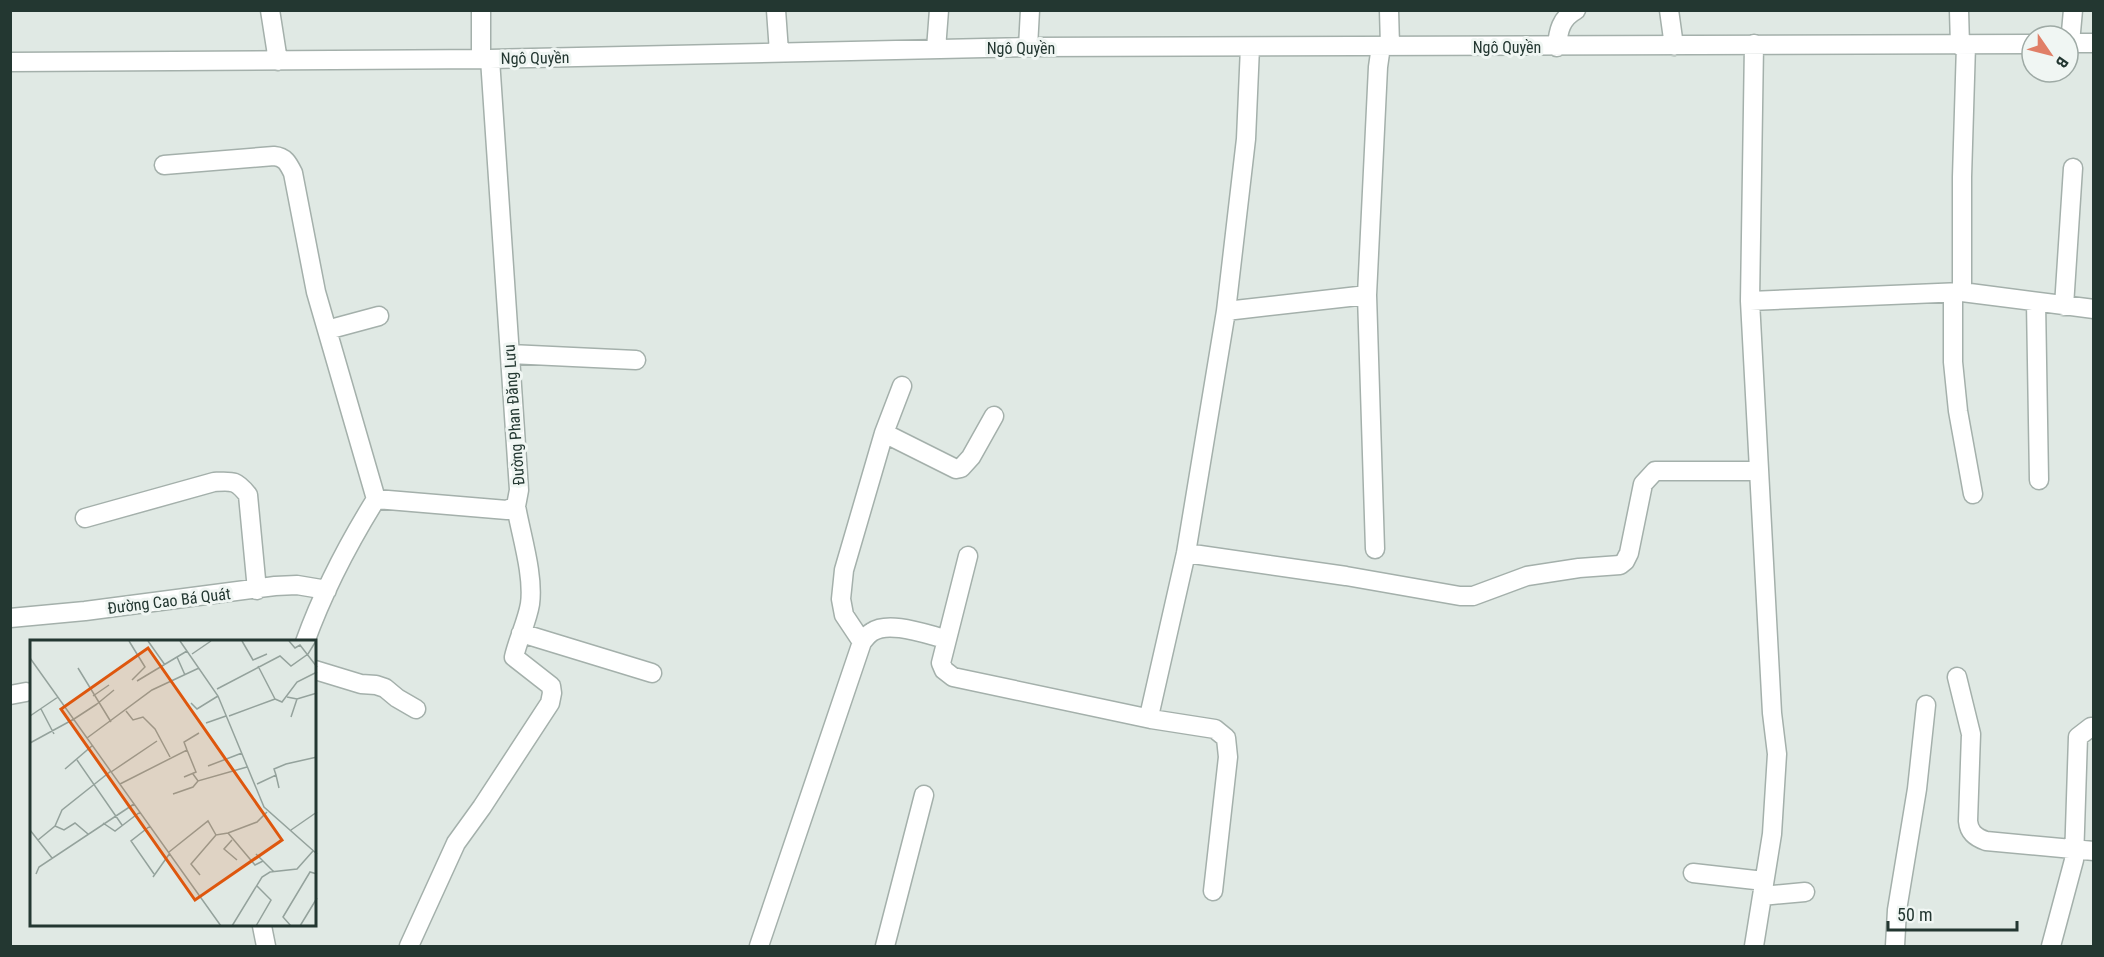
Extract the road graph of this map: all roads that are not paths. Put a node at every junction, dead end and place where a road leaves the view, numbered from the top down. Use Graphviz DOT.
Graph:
graph roads {
  1 [pos="270,10"];
  2 [pos="481,10"];
  3 [pos="776,10"];
  4 [pos="939,10"];
  5 [pos="1030,10"];
  6 [pos="1389,10"];
  7 [pos="1576,10"];
  8 [pos="1670,10"];
  9 [pos="1959,10"];
  10 [pos="1754,44"];
  11 [pos="2020,44"];
  12 [pos="1963,45"];
  13 [pos="1386,46"];
  14 [pos="1557,46"];
  15 [pos="1674,46"];
  16 [pos="1028,47"];
  17 [pos="1250,47"];
  18 [pos="936,49"];
  19 [pos="779,52"];
  20 [pos="485,59"];
  21 [pos="278,61"];
  22 [pos="10,62"];
  23 [pos="164,165"];
  24 [pos="2073,168"];
  25 [pos="1957,292"];
  26 [pos="1367,295"];
  27 [pos="1750,301"];
  28 [pos="2036,302"];
  29 [pos="2064,306"];
  30 [pos="2094,309"];
  31 [pos="1226,311"];
  32 [pos="379,316"];
  33 [pos="327,330"];
  34 [pos="510,354"];
  35 [pos="636,360"];
  36 [pos="902,386"];
  37 [pos="994,416"];
  38 [pos="885,434"];
  39 [pos="1758,471"];
  40 [pos="2039,480"];
  41 [pos="1973,494"];
  42 [pos="375,499"];
  43 [pos="516,506"];
  44 [pos="85,518"];
  45 [pos="1375,549"];
  46 [pos="1186,553"];
  47 [pos="968,555"];
  48 [pos="256,590"];
  49 [pos="327,590"];
  50 [pos="10,618"];
  51 [pos="521,633"];
  52 [pos="946,639"];
  53 [pos="306,640"];
  54 [pos="862,642"];
  55 [pos="316,670"];
  56 [pos="652,673"];
  57 [pos="1957,677"];
  58 [pos="1926,705"];
  59 [pos="416,709"];
  60 [pos="1150,719"];
  61 [pos="2091,727"];
  62 [pos="924,795"];
  63 [pos="2074,851"];
  64 [pos="2094,851"];
  65 [pos="1693,873"];
  66 [pos="1763,889"];
  67 [pos="1214,891"];
  68 [pos="1805,892"];
  69 [pos="262,927"];
  70 [pos="267,946"];
  71 [pos="409,946"];
  72 [pos="759,946"];
  73 [pos="885,946"];
  74 [pos="1754,946"];
  75 [pos="1894,946"];
  76 [pos="2051,946"];
  1 -- 21 [label="street"];
  2 -- 20 [label="street, Đường Phan Đăng Lưu"];
  3 -- 19 [label="street"];
  4 -- 18 [label="street"];
  5 -- 16 [label="street"];
  6 -- 13 [label="street"];
  7 -- 14 [label="street"];
  8 -- 15 [label="street"];
  9 -- 12 [label="street"];
  10 -- 12 [label="street, Ngô Quyền"];
  10 -- 15 [label="street, Ngô Quyền"];
  10 -- 27 [label="street"];
  11 -- 12 [label="street, Ngô Quyền"];
  12 -- 25 [label="street"];
  13 -- 14 [label="street, Ngô Quyền"];
  13 -- 17 [label="street, Ngô Quyền"];
  13 -- 26 [label="street"];
  14 -- 15 [label="street, Ngô Quyền"];
  16 -- 17 [label="street, Ngô Quyền"];
  16 -- 18 [label="street, Ngô Quyền"];
  17 -- 31 [label="street"];
  18 -- 19 [label="street, Ngô Quyền"];
  19 -- 20 [label="street, Ngô Quyền"];
  20 -- 21 [label="street, Ngô Quyền"];
  20 -- 34 [label="street, Đường Phan Đăng Lưu"];
  21 -- 22 [label="street, Ngô Quyền"];
  23 -- 33 [label="street"];
  24 -- 29 [label="street"];
  25 -- 27 [label="street"];
  25 -- 28 [label="street"];
  25 -- 41 [label="street"];
  26 -- 31 [label="street"];
  26 -- 45 [label="street"];
  27 -- 39 [label="street"];
  28 -- 29 [label="street"];
  28 -- 40 [label="street"];
  29 -- 30 [label="street"];
  31 -- 46 [label="street"];
  32 -- 33 [label="street"];
  33 -- 42 [label="street"];
  34 -- 35 [label="street"];
  34 -- 43 [label="street, Đường Phan Đăng Lưu"];
  36 -- 38 [label="street"];
  37 -- 38 [label="street"];
  38 -- 54 [label="street"];
  39 -- 46 [label="street"];
  39 -- 66 [label="street"];
  42 -- 43 [label="street, Đường Phan Đăng Lưu"];
  42 -- 49 [label="street"];
  43 -- 51 [label="street"];
  44 -- 48 [label="street"];
  46 -- 60 [label="street"];
  47 -- 52 [label="street"];
  48 -- 49 [label="street, Đường Cao Bá Quát"];
  48 -- 50 [label="street, Đường Cao Bá Quát"];
  49 -- 53 [label="street"];
  51 -- 56 [label="street"];
  51 -- 71 [label="street"];
  52 -- 54 [label="street"];
  52 -- 60 [label="street"];
  54 -- 72 [label="street"];
  55 -- 59 [label="street"];
  57 -- 63 [label="street"];
  58 -- 75 [label="street"];
  60 -- 67 [label="street"];
  61 -- 63 [label="street"];
  62 -- 73 [label="street"];
  63 -- 64 [label="street"];
  63 -- 76 [label="street"];
  65 -- 66 [label="street"];
  66 -- 68 [label="street"];
  66 -- 74 [label="street"];
  69 -- 70 [label="street"];
}
